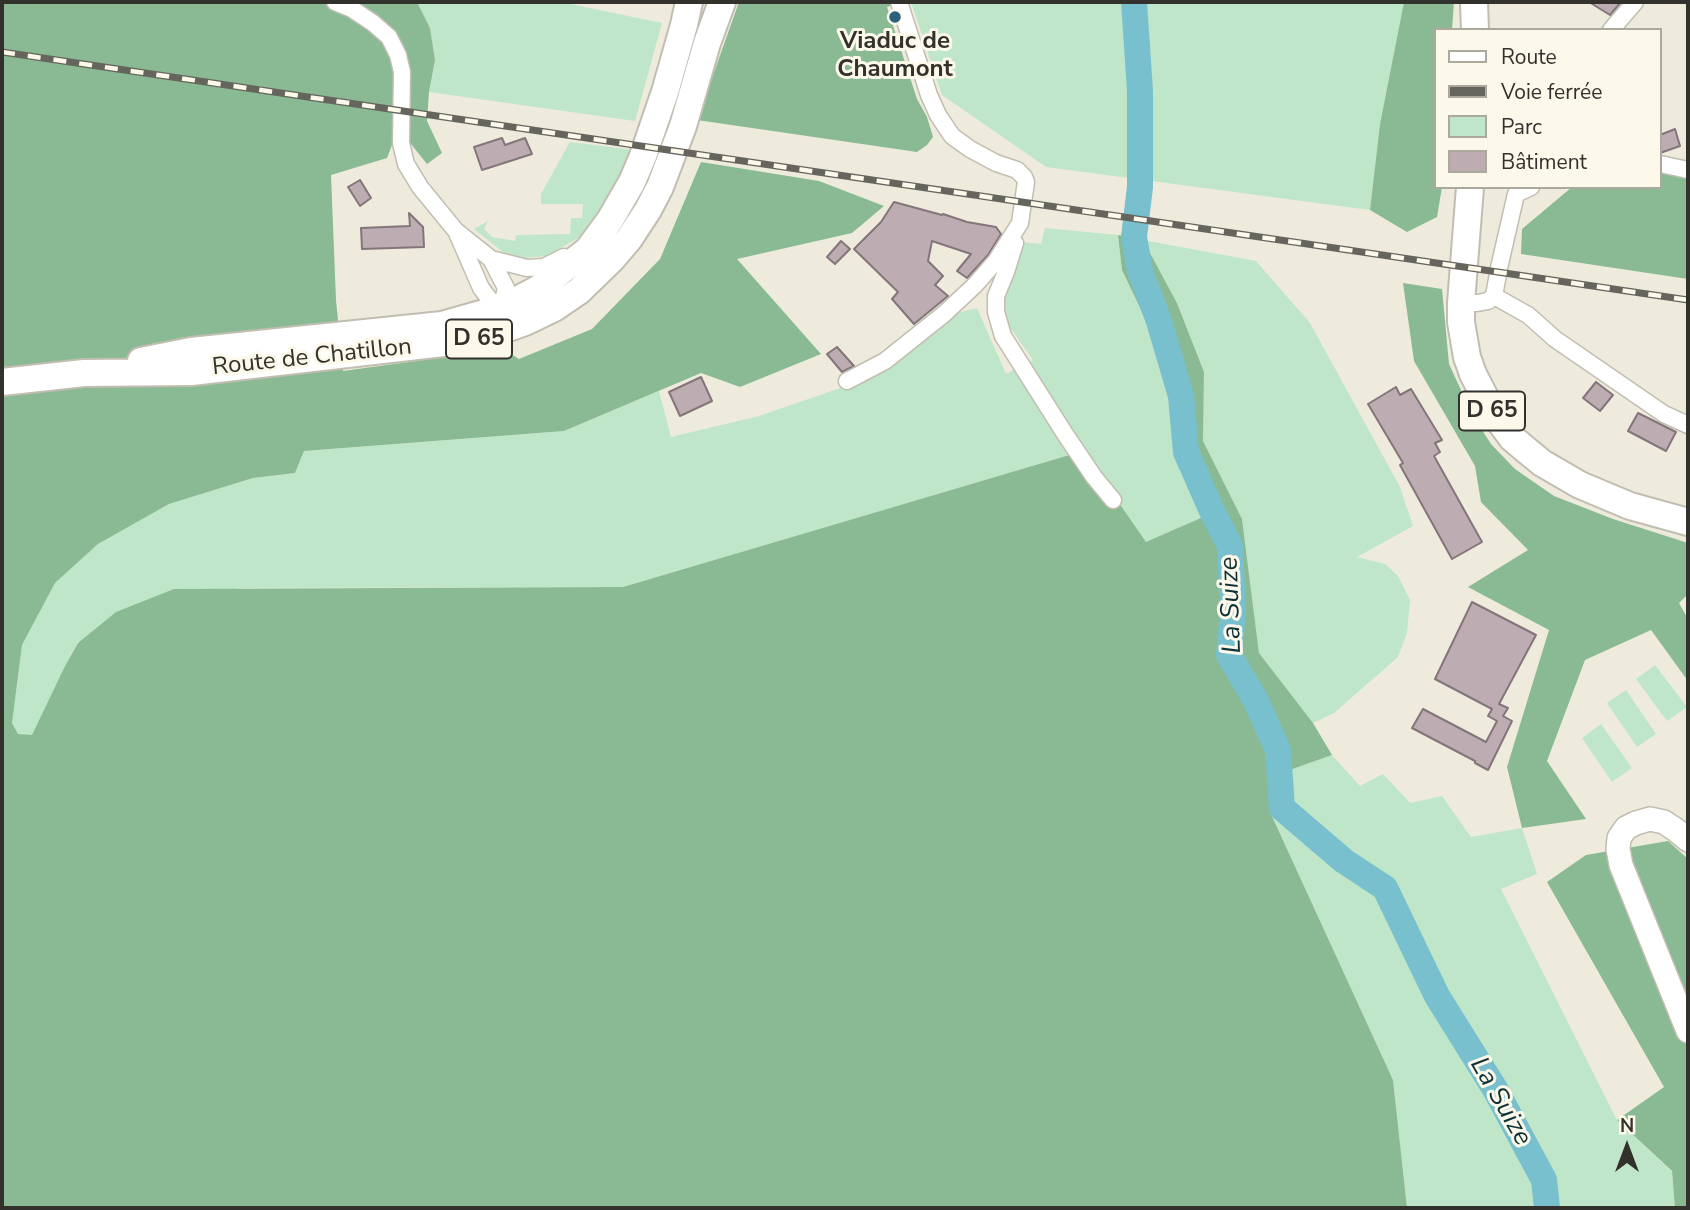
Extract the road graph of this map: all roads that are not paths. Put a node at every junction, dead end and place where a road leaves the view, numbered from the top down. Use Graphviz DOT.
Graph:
graph roads {
  1 [pos="335,2"];
  2 [pos="689,2"];
  3 [pos="712,2"];
  4 [pos="722,2"];
  5 [pos="899,2"];
  6 [pos="1474,2"];
  7 [pos="1635,2"];
  8 [pos="1475,28"];
  9 [pos="1613,28"];
  10 [pos="707,43"];
  11 [pos="1662,164"];
  12 [pos="1688,170"];
  13 [pos="1470,189"];
  14 [pos="1522,190"];
  15 [pos="610,220"];
  16 [pos="1020,223"];
  17 [pos="456,231"];
  18 [pos="491,259"];
  19 [pos="481,288"];
  20 [pos="1494,296"];
  21 [pos="1461,303"];
  22 [pos="502,308"];
  23 [pos="525,322"];
  24 [pos="484,325"];
  25 [pos="847,381"];
  26 [pos="2,382"];
  27 [pos="1688,425"];
  28 [pos="1113,500"];
  29 [pos="1688,522"];
  30 [pos="1688,840"];
  31 [pos="1688,1031"];
  1 -- 17 [label="street"];
  2 -- 15 [label="main road, Route de Chatillon / D 65"];
  3 -- 10 [label="main road"];
  4 -- 10 [label="main road, Route de Chatillon / D 65"];
  5 -- 16 [label="street"];
  6 -- 8 [label="main road"];
  7 -- 9 [label="street"];
  10 -- 23 [label="main road, Route de Chatillon / D 65"];
  11 -- 12 [label="street"];
  13 -- 21 [label="main road, D 65"];
  14 -- 20 [label="street"];
  15 -- 18 [label="street"];
  15 -- 22 [label="main road, Route de Chatillon / D 65"];
  16 -- 25 [label="street"];
  16 -- 28 [label="street"];
  17 -- 18 [label="street"];
  17 -- 19 [label="street"];
  18 -- 22 [label="street"];
  19 -- 22 [label="street"];
  19 -- 24 [label="street"];
  20 -- 21 [label="street"];
  20 -- 27 [label="street"];
  21 -- 29 [label="main road, D 65"];
  22 -- 23 [label="street"];
  22 -- 24 [label="main road, Route de Chatillon / D 65"];
  23 -- 24 [label="main road, Route de Chatillon / D 65"];
  24 -- 26 [label="main road, Route de Chatillon / D 65"];
  30 -- 31 [label="main road"];
}
